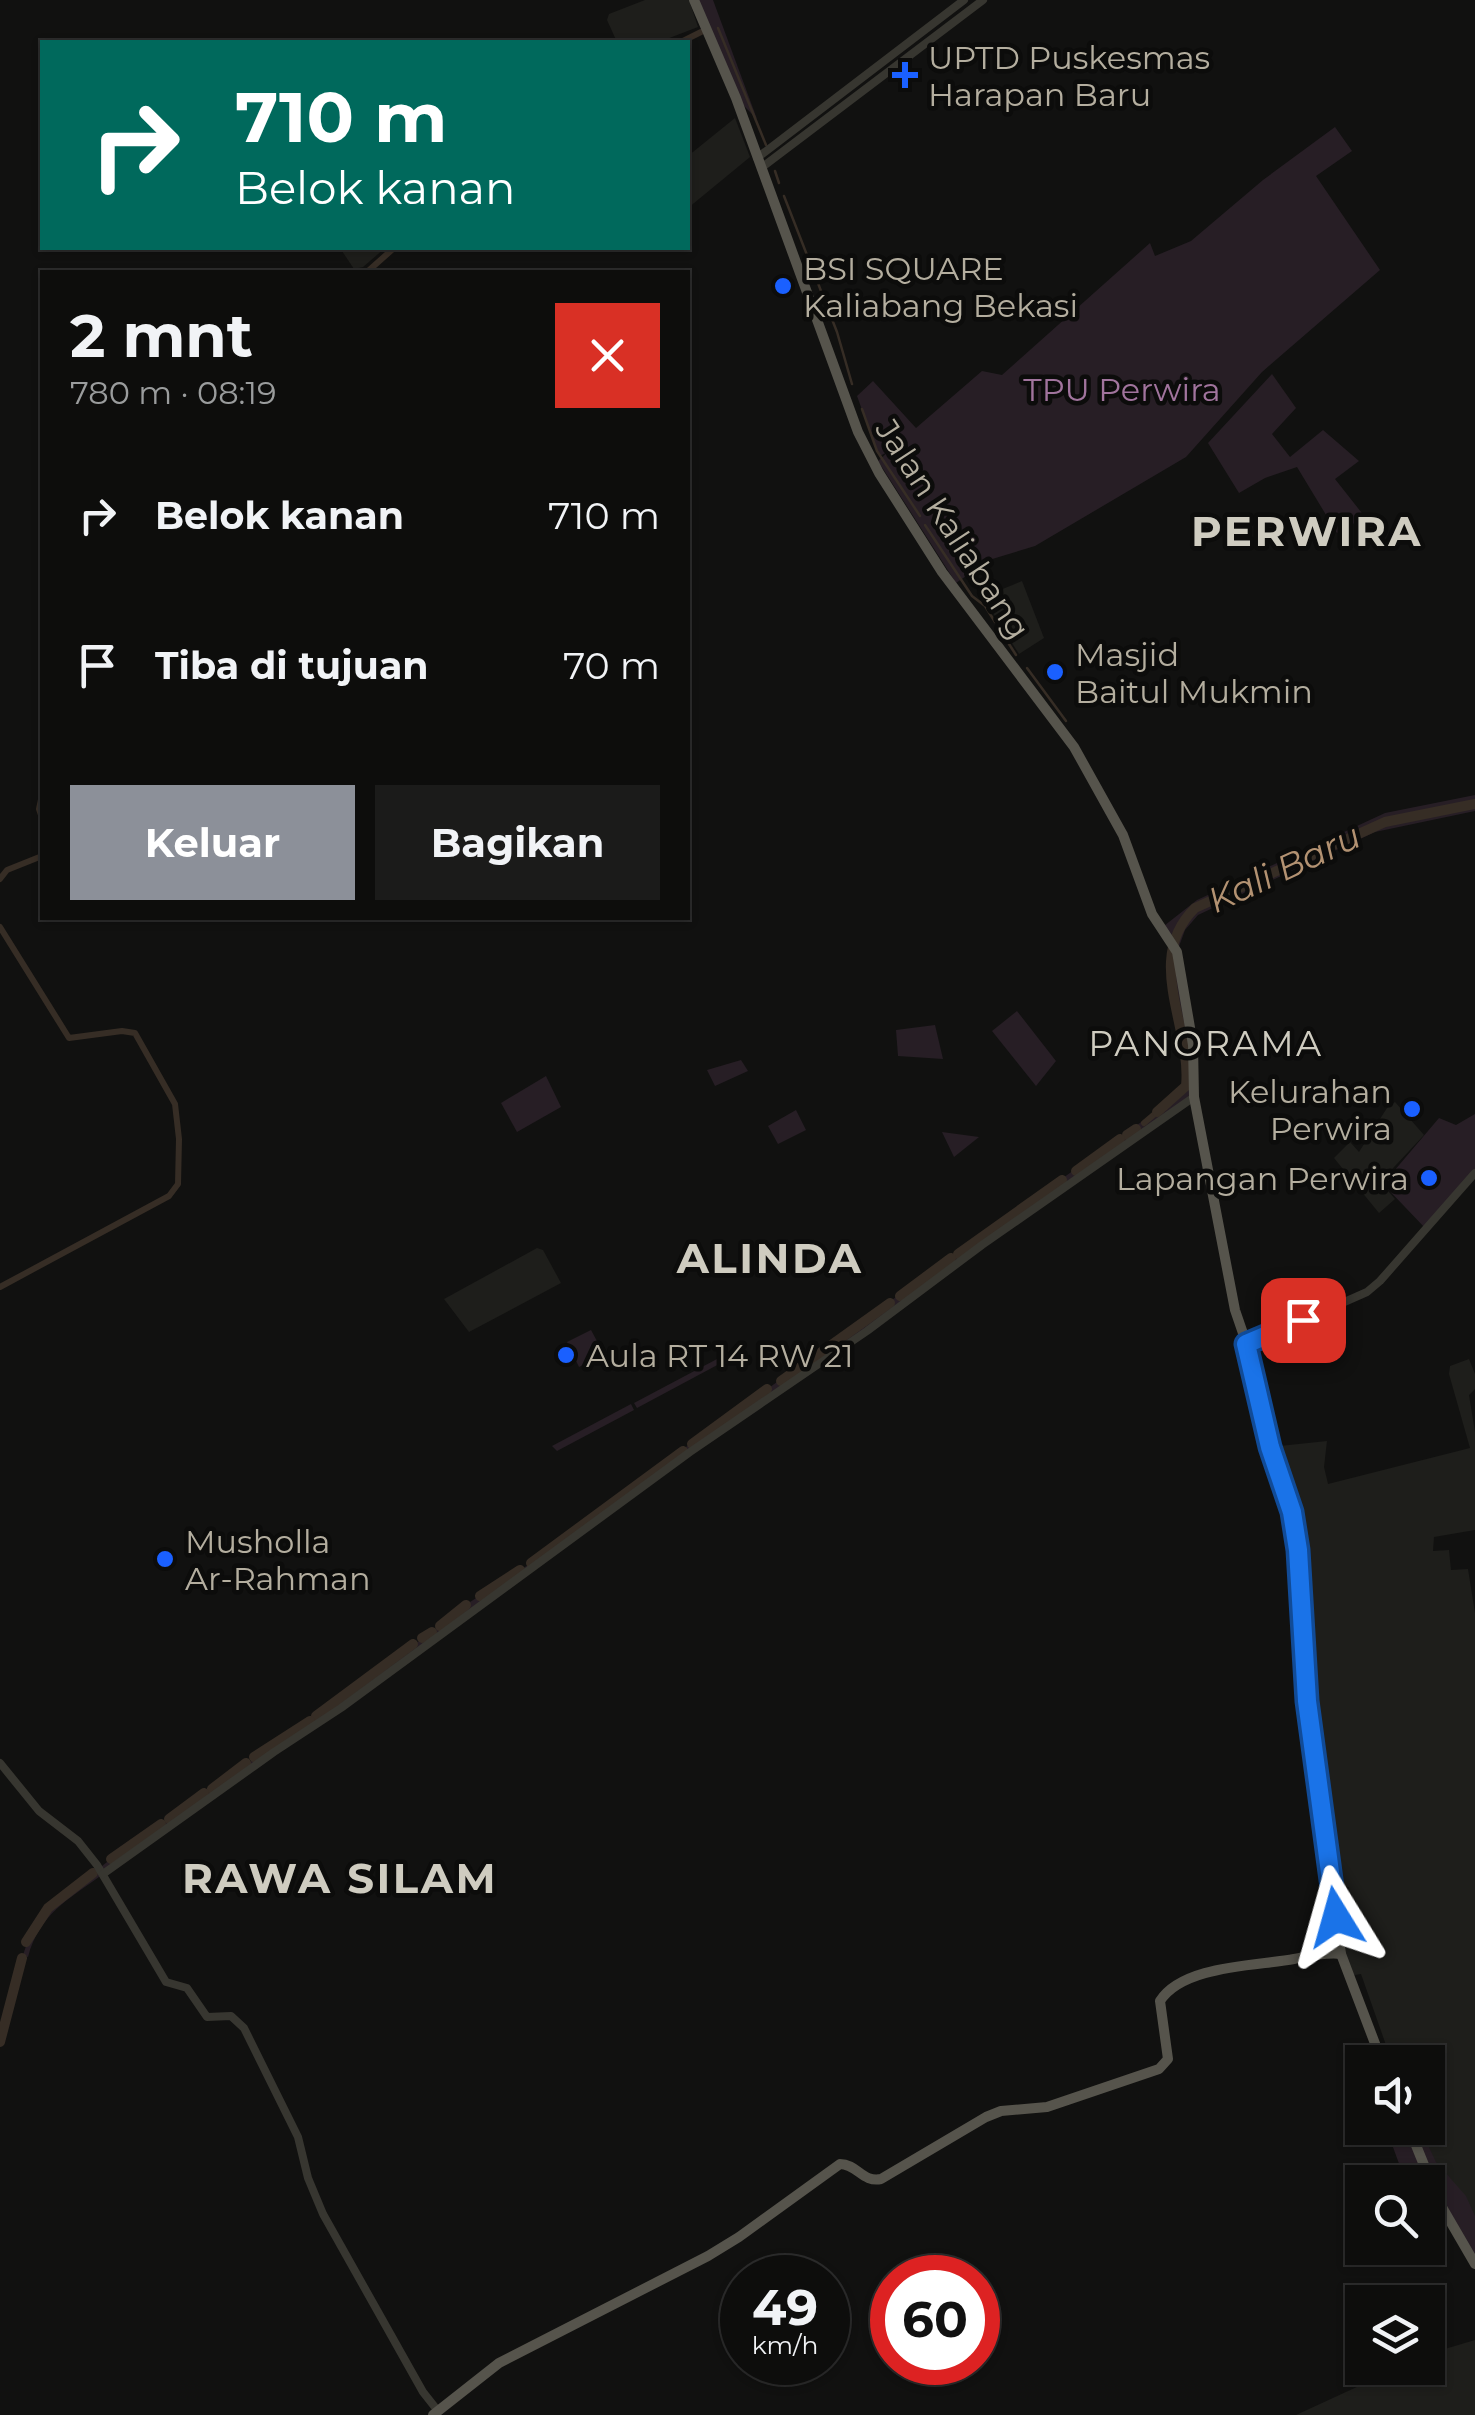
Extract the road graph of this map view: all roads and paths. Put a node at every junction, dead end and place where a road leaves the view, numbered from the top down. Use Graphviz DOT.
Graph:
graph roads {
  1 [pos="694,0"];
  2 [pos="964,0"];
  3 [pos="984,0"];
  4 [pos="889,64"];
  5 [pos="765,158"];
  6 [pos="1194,1096"];
  7 [pos="1475,1173"];
  8 [pos="1246,1344"];
  9 [pos="0,1763"];
  10 [pos="100,1870"];
  11 [pos="1341,1954"];
  12 [pos="1376,2045"];
  13 [pos="1417,2145"];
  14 [pos="1475,2264"];
  15 [pos="436,2413"];
  1 -- 5 [label="main road, Jalan Kaliabang"];
  2 -- 4 [label="street"];
  3 -- 4 [label="street"];
  4 -- 5 [label="street"];
  5 -- 6 [label="main road, Jalan Kaliabang"];
  6 -- 8 [label="main road, Jalan Kaliabang"];
  6 -- 10 [label="street"];
  7 -- 8 [label="street"];
  8 -- 11 [label="main road, Jalan Kaliabang"];
  9 -- 10 [label="street"];
  10 -- 15 [label="street"];
  11 -- 12 [label="main road, Jalan Kaliabang"];
  11 -- 15 [label="main road"];
  13 -- 14 [label="main road"];
}
